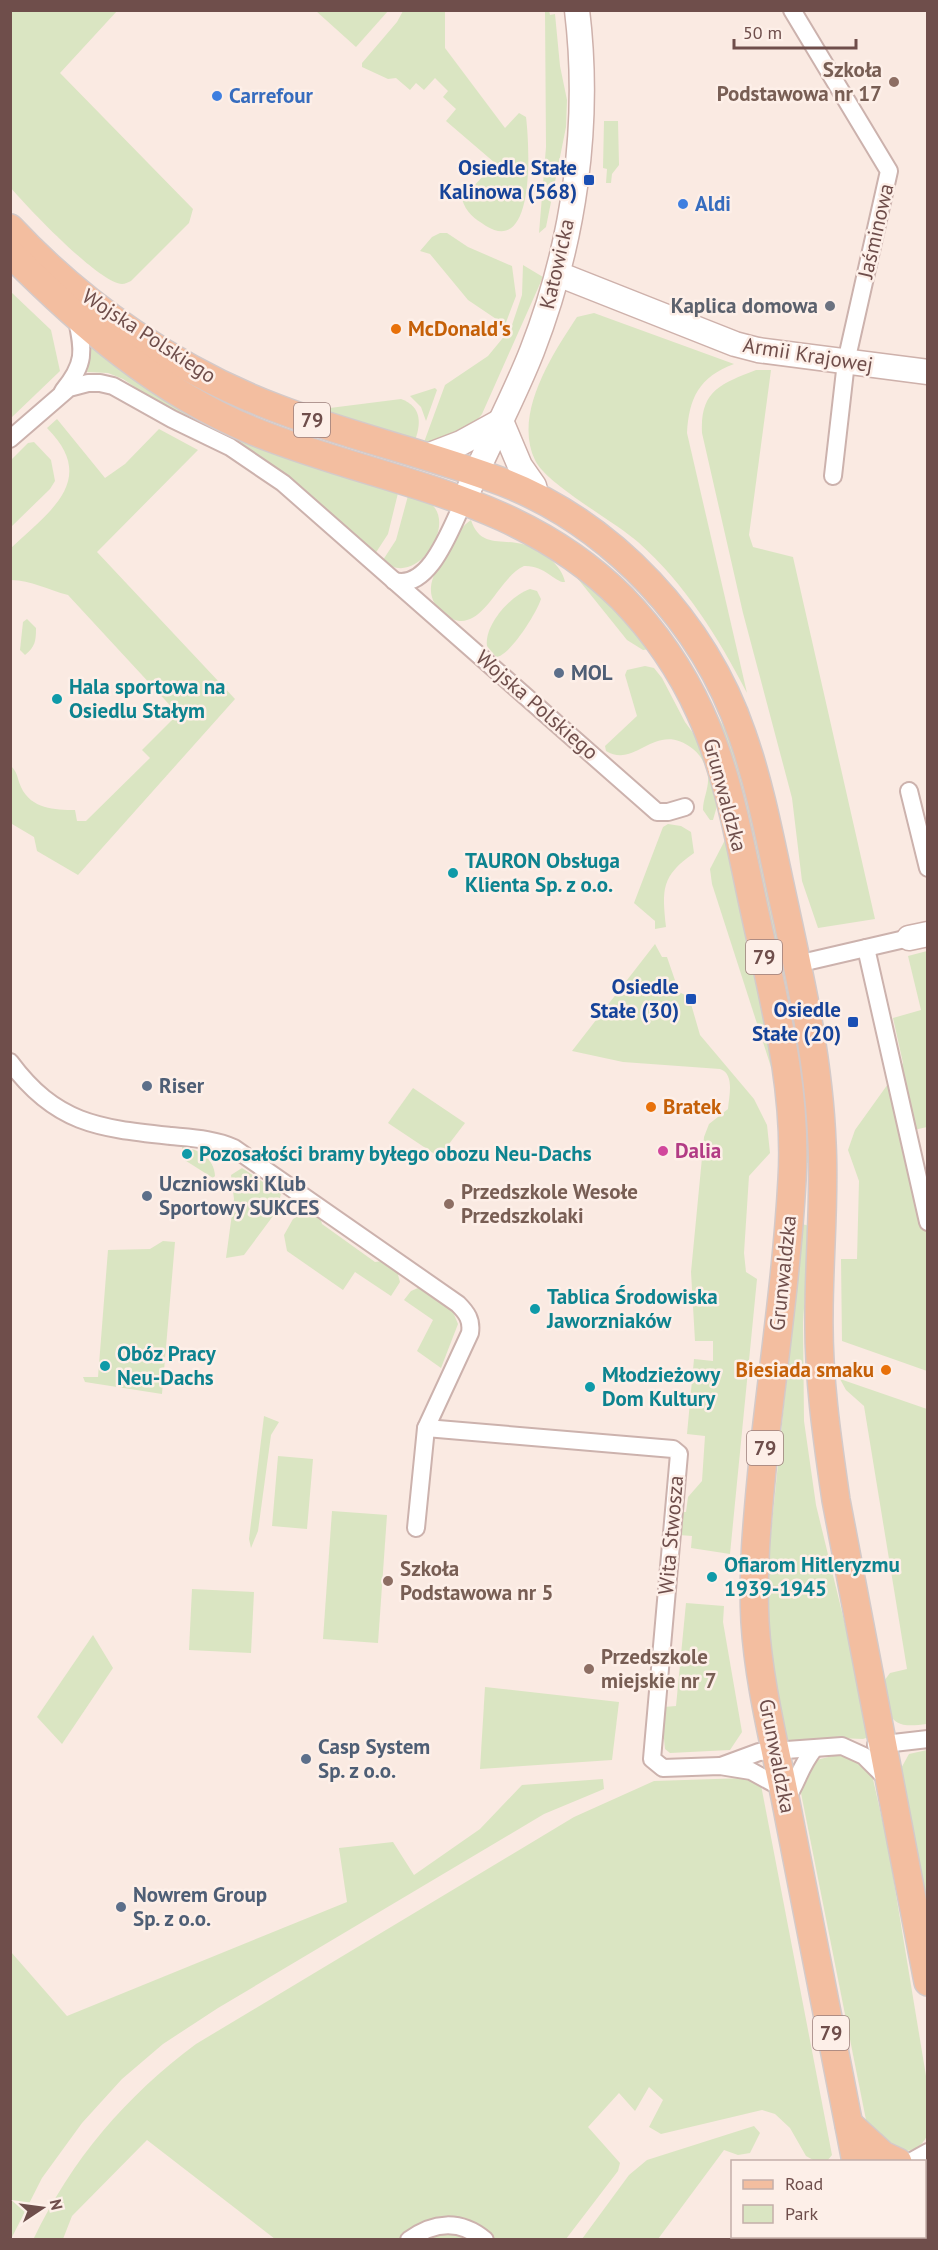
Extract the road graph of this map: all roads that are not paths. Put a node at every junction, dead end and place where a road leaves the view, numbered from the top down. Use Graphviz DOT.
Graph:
graph roads {
  1 [pos="577,10"];
  2 [pos="792,10"];
  3 [pos="10,228"];
  4 [pos="10,253"];
  5 [pos="558,274"];
  6 [pos="76,314"];
  7 [pos="846,362"];
  8 [pos="927,372"];
  9 [pos="58,397"];
  10 [pos="501,421"];
  11 [pos="10,439"];
  12 [pos="428,456"];
  13 [pos="476,472"];
  14 [pos="833,476"];
  15 [pos="537,498"];
  16 [pos="464,501"];
  17 [pos="394,581"];
  18 [pos="909,791"];
  19 [pos="685,807"];
  20 [pos="921,816"];
  21 [pos="927,868"];
  22 [pos="918,936"];
  23 [pos="866,948"];
  24 [pos="797,964"];
  25 [pos="10,1062"];
  26 [pos="922,1177"];
  27 [pos="927,1222"];
  28 [pos="426,1428"];
  29 [pos="416,1528"];
  30 [pos="927,1739"];
  31 [pos="884,1745"];
  32 [pos="814,1749"];
  33 [pos="851,1749"];
  34 [pos="776,1752"];
  35 [pos="720,1766"];
  36 [pos="891,1783"];
  37 [pos="784,1794"];
  38 [pos="927,1982"];
  39 [pos="849,2124"];
  40 [pos="927,2152"];
  41 [pos="856,2160"];
  42 [pos="894,2160"];
  43 [pos="913,2160"];
  44 [pos="409,2240"];
  45 [pos="485,2240"];
  1 -- 5 [label="street, Katowicka"];
  2 -- 7 [label="street, Jaśminowa"];
  3 -- 12 [label="main road, Wojska Polskiego / 79"];
  4 -- 6 [label="main road, Wojska Polskiego / 79"];
  5 -- 7 [label="street, Armii Krajowej"];
  5 -- 10 [label="street, Katowicka"];
  6 -- 9 [label="street"];
  6 -- 16 [label="main road, Wojska Polskiego / 79"];
  7 -- 8 [label="street, Armii Krajowej"];
  7 -- 14 [label="street, Jaśminowa"];
  9 -- 11 [label="street"];
  9 -- 17 [label="street"];
  10 -- 12 [label="street"];
  10 -- 13 [label="street, Katowicka"];
  10 -- 15 [label="street"];
  12 -- 13 [label="main road, Wojska Polskiego / 79"];
  13 -- 15 [label="main road, Grunwaldzka / 79"];
  13 -- 16 [label="street, Katowicka"];
  15 -- 24 [label="main road, Grunwaldzka / 79"];
  16 -- 17 [label="street"];
  16 -- 34 [label="main road, Grunwaldzka / 79"];
  17 -- 19 [label="street, Wojska Polskiego"];
  18 -- 20 [label="street"];
  20 -- 21 [label="street"];
  22 -- 23 [label="street"];
  23 -- 24 [label="street"];
  23 -- 26 [label="street"];
  24 -- 31 [label="main road, Grunwaldzka / 79"];
  25 -- 28 [label="street"];
  26 -- 27 [label="street"];
  28 -- 29 [label="street"];
  28 -- 35 [label="street, Wita Stwosza"];
  30 -- 31 [label="street"];
  31 -- 33 [label="street"];
  31 -- 36 [label="main road, Grunwaldzka / 79"];
  32 -- 33 [label="street"];
  32 -- 34 [label="street"];
  32 -- 37 [label="street"];
  33 -- 36 [label="street"];
  34 -- 35 [label="street"];
  34 -- 37 [label="main road, Grunwaldzka / 79"];
  35 -- 37 [label="street"];
  36 -- 38 [label="main road, Grunwaldzka / 79"];
  37 -- 39 [label="main road, Grunwaldzka / 79"];
  39 -- 41 [label="main road, Grunwaldzka / 79"];
  39 -- 42 [label="main road"];
  40 -- 43 [label="street"];
  44 -- 45 [label="street"];
}
